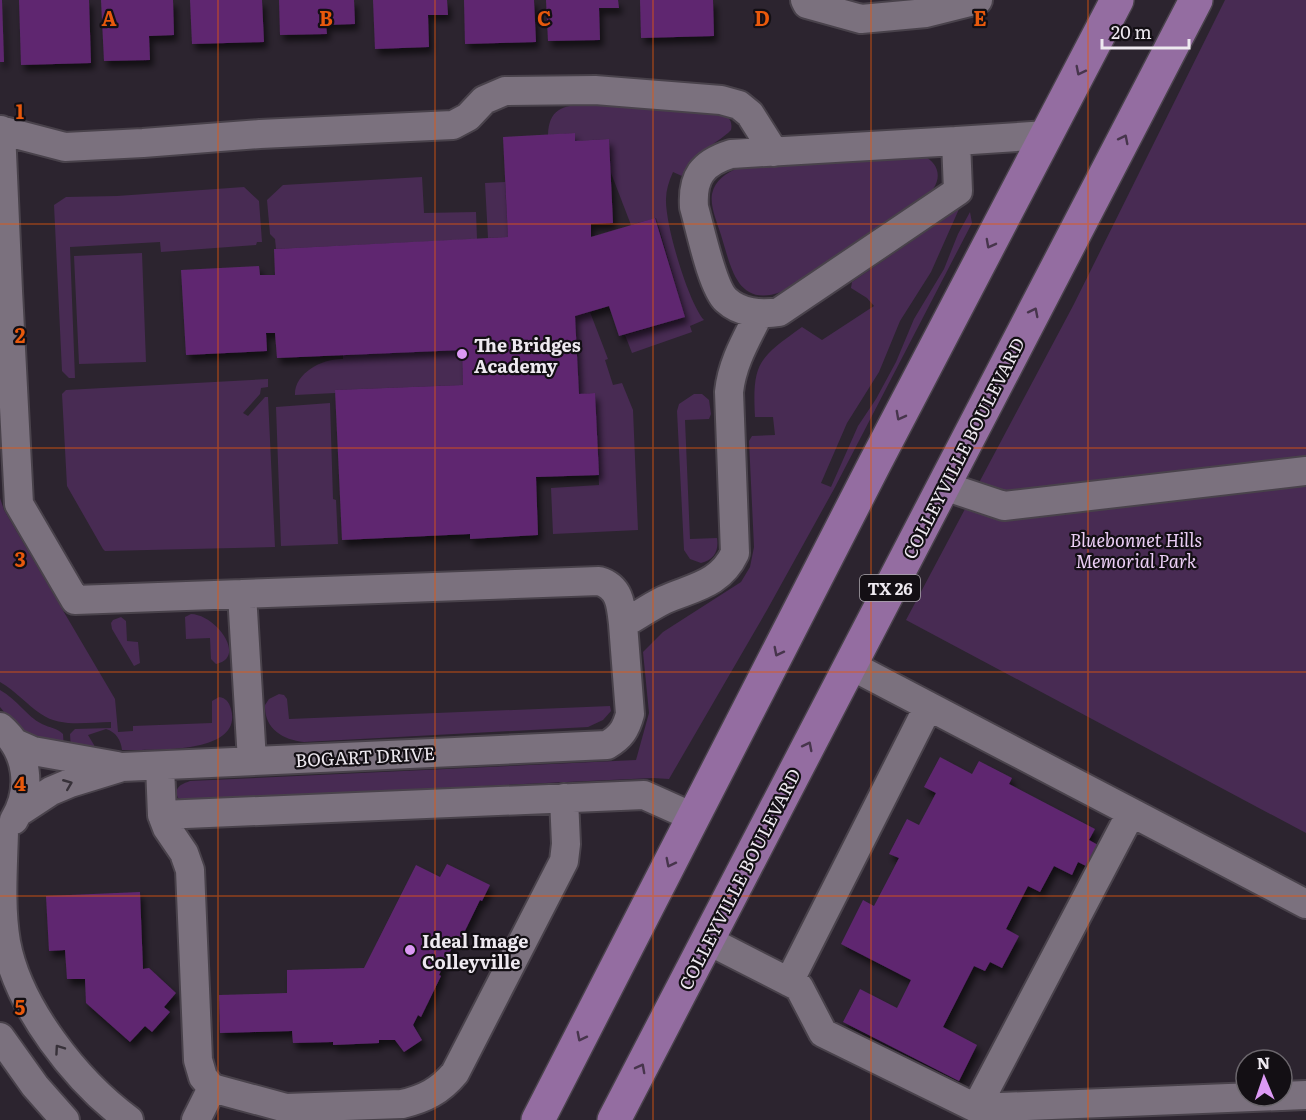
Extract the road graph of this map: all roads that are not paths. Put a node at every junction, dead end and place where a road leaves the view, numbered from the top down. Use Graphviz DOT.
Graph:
graph roads {
  1 [pos="805,0"];
  2 [pos="978,0"];
  3 [pos="1117,0"];
  4 [pos="1196,0"];
  5 [pos="0,130"];
  6 [pos="1047,135"];
  7 [pos="956,141"];
  8 [pos="774,152"];
  9 [pos="4,292"];
  10 [pos="759,314"];
  11 [pos="1306,471"];
  12 [pos="944,486"];
  13 [pos="242,594"];
  14 [pos="623,624"];
  15 [pos="850,665"];
  16 [pos="928,707"];
  17 [pos="4,731"];
  18 [pos="252,761"];
  19 [pos="160,766"];
  20 [pos="122,767"];
  21 [pos="564,798"];
  22 [pos="1131,813"];
  23 [pos="162,815"];
  24 [pos="693,817"];
  25 [pos="8,826"];
  26 [pos="1306,904"];
  27 [pos="708,940"];
  28 [pos="789,982"];
  29 [pos="37,1015"];
  30 [pos="0,1035"];
  31 [pos="212,1088"];
  32 [pos="1234,1099"];
  33 [pos="976,1108"];
  34 [pos="1047,1113"];
  35 [pos="66,1120"];
  36 [pos="129,1120"];
  37 [pos="196,1120"];
  38 [pos="538,1120"];
  39 [pos="614,1120"];
  1 -- 2 [label="street"];
  3 -- 6 [label="main road, one-way"];
  12 -- 4 [label="main road, COLLEYVILLE BOULEVARD / TX 26, one-way"];
  5 -- 8 [label="street"];
  5 -- 9 [label="street"];
  6 -- 7 [label="street"];
  6 -- 24 [label="main road, one-way"];
  7 -- 8 [label="street"];
  7 -- 10 [label="street"];
  8 -- 10 [label="street"];
  9 -- 13 [label="street"];
  10 -- 14 [label="street"];
  11 -- 12 [label="street"];
  12 -- 15 [label="main road, COLLEYVILLE BOULEVARD / TX 26"];
  13 -- 14 [label="street"];
  13 -- 18 [label="street"];
  14 -- 18 [label="street, BOGART DRIVE"];
  15 -- 16 [label="street"];
  27 -- 15 [label="main road, COLLEYVILLE BOULEVARD / TX 26, one-way"];
  16 -- 22 [label="street"];
  16 -- 28 [label="street"];
  17 -- 20 [label="street, BOGART DRIVE"];
  17 -- 25 [label="street"];
  18 -- 19 [label="street, BOGART DRIVE"];
  19 -- 20 [label="street, BOGART DRIVE"];
  19 -- 23 [label="street"];
  25 -- 20 [label="street, BOGART DRIVE, one-way"];
  21 -- 23 [label="street"];
  21 -- 24 [label="street"];
  21 -- 31 [label="street"];
  22 -- 26 [label="street"];
  22 -- 33 [label="street"];
  23 -- 31 [label="street"];
  24 -- 38 [label="main road, one-way"];
  25 -- 29 [label="street"];
  27 -- 28 [label="street"];
  39 -- 27 [label="main road, COLLEYVILLE BOULEVARD / TX 26, one-way"];
  28 -- 33 [label="street"];
  29 -- 30 [label="street"];
  36 -- 29 [label="street, one-way"];
  30 -- 35 [label="street"];
  31 -- 37 [label="street"];
  32 -- 34 [label="street"];
  33 -- 34 [label="street"];
}
